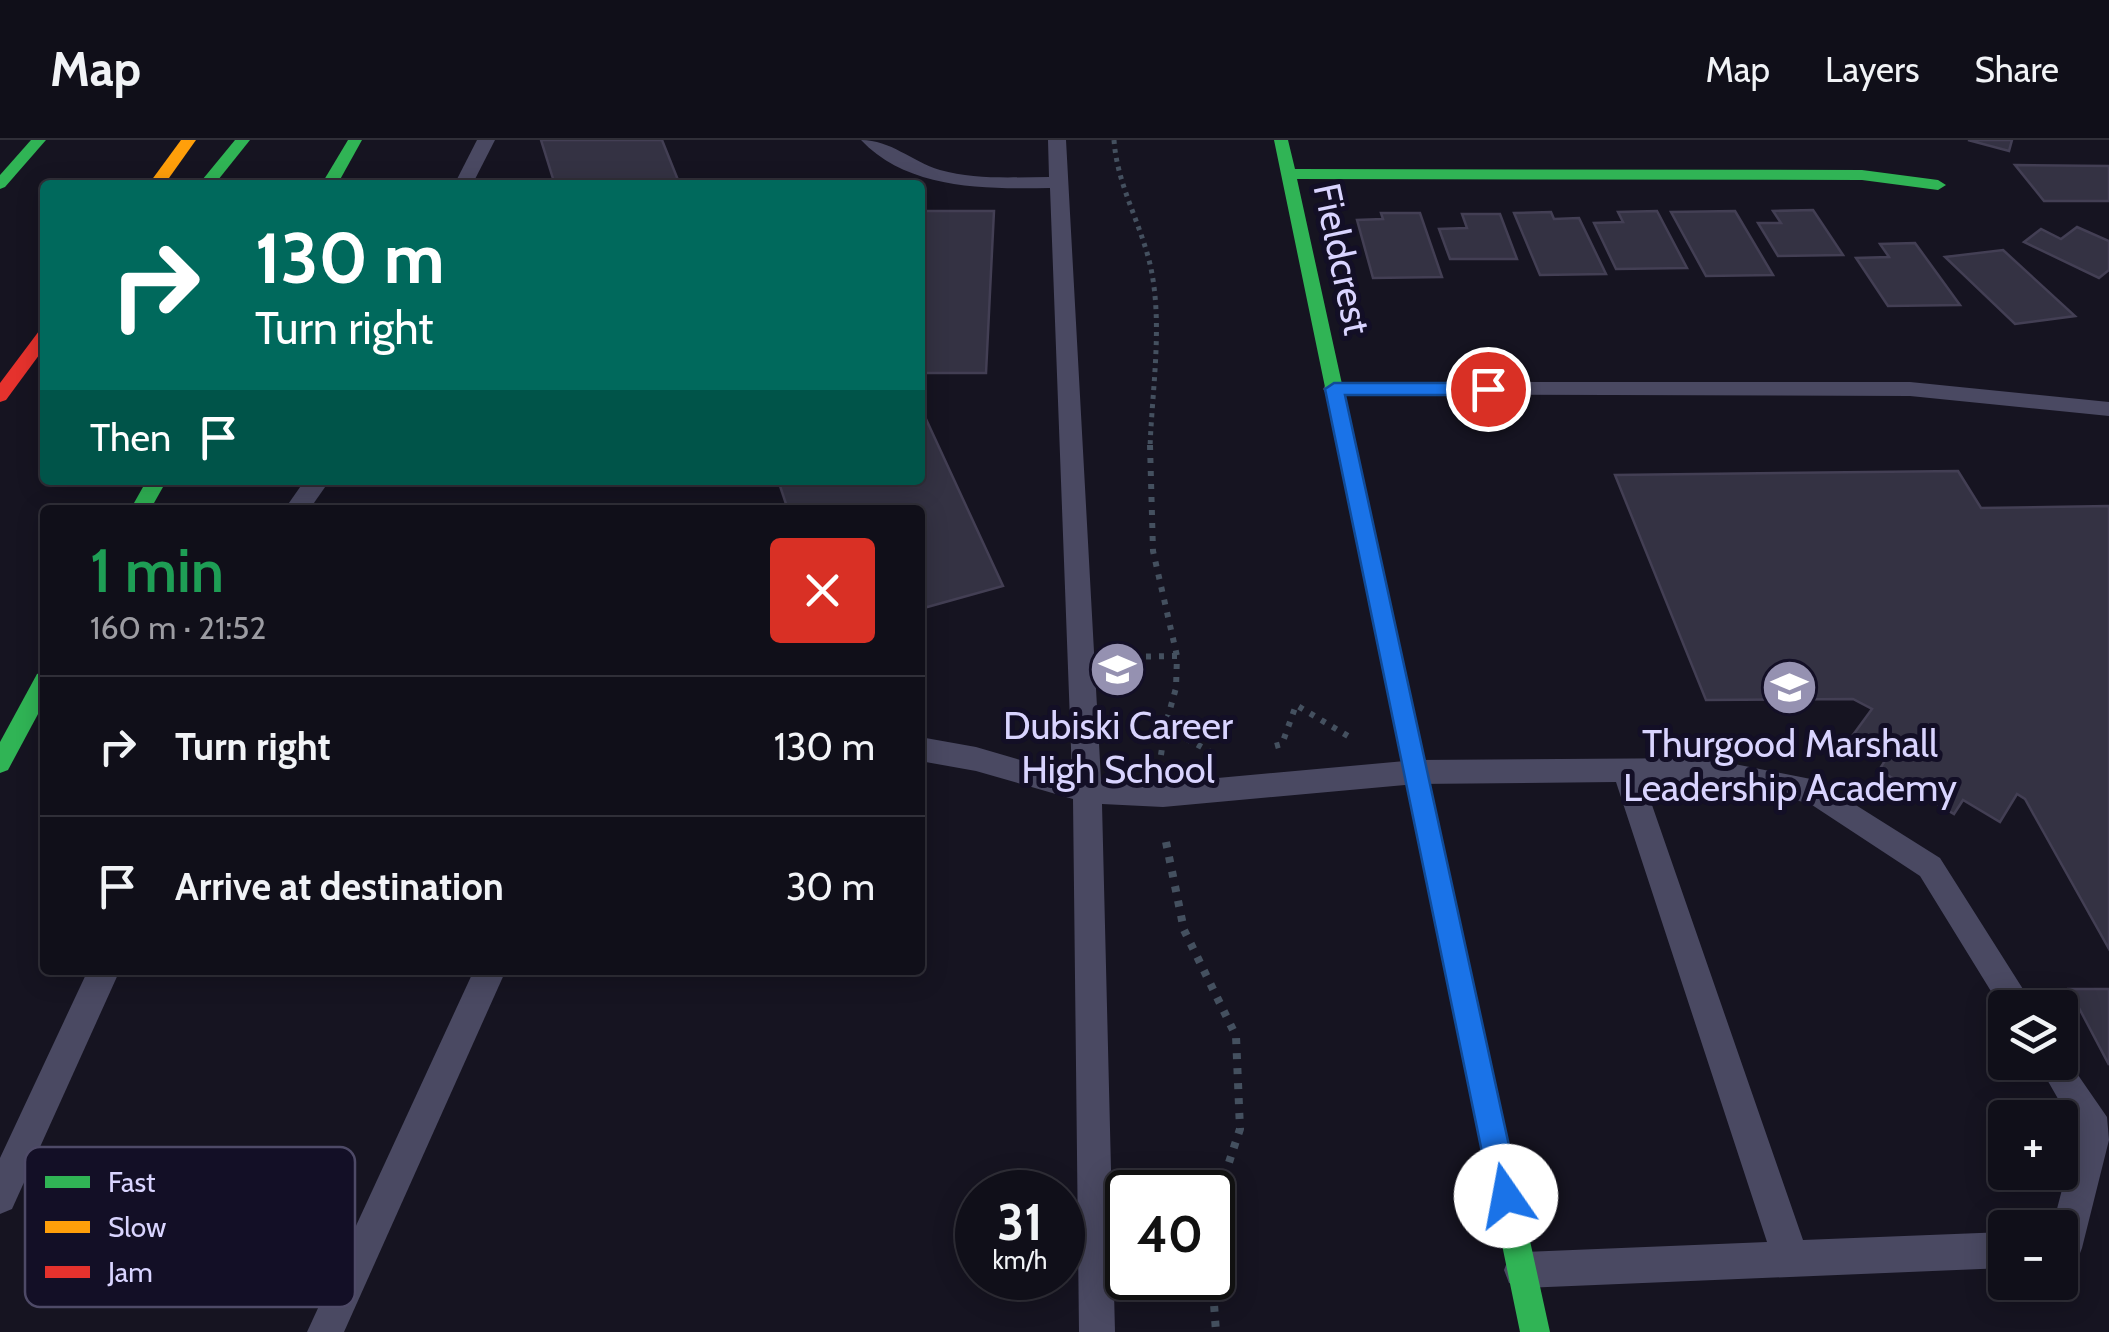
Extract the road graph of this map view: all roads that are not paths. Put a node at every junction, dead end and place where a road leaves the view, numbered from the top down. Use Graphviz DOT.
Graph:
graph roads {
  1 [pos="39,140"];
  2 [pos="189,140"];
  3 [pos="242,140"];
  4 [pos="355,140"];
  5 [pos="486,140"];
  6 [pos="870,140"];
  7 [pos="1057,140"];
  8 [pos="1281,140"];
  9 [pos="1288,174"];
  10 [pos="160,180"];
  11 [pos="210,180"];
  12 [pos="332,180"];
  13 [pos="466,180"];
  14 [pos="1057,182"];
  15 [pos="0,184"];
  16 [pos="1938,185"];
  17 [pos="40,342"];
  18 [pos="40,375"];
  19 [pos="1334,389"];
  20 [pos="0,396"];
  21 [pos="2108,407"];
  22 [pos="0,418"];
  23 [pos="315,485"];
  24 [pos="300,505"];
  25 [pos="40,689"];
  26 [pos="925,750"];
  27 [pos="0,763"];
  28 [pos="1626,771"];
  29 [pos="1416,772"];
  30 [pos="1087,791"];
  31 [pos="102,975"];
  32 [pos="488,975"];
  33 [pos="2007,990"];
  34 [pos="2064,1080"];
  35 [pos="0,1197"];
  36 [pos="2074,1210"];
  37 [pos="1988,1251"];
  38 [pos="1792,1258"];
  39 [pos="355,1264"];
  40 [pos="1521,1270"];
  41 [pos="335,1307"];
  42 [pos="324,1332"];
  43 [pos="1097,1332"];
  44 [pos="1535,1332"];
  1 -- 15 [label="main road"];
  2 -- 10 [label="main road"];
  3 -- 11 [label="main road"];
  4 -- 12 [label="main road"];
  5 -- 13 [label="lane"];
  6 -- 14 [label="lane"];
  7 -- 14 [label="lane"];
  8 -- 9 [label="main road, Fieldcrest"];
  9 -- 16 [label="main road"];
  9 -- 19 [label="main road, Fieldcrest"];
  14 -- 30 [label="lane"];
  17 -- 20 [label="main road"];
  18 -- 22 [label="main road"];
  19 -- 21 [label="lane"];
  19 -- 29 [label="main road, Fieldcrest"];
  23 -- 24 [label="lane"];
  25 -- 27 [label="main road"];
  26 -- 30 [label="lane"];
  28 -- 29 [label="lane"];
  28 -- 33 [label="lane"];
  28 -- 38 [label="lane"];
  29 -- 30 [label="lane"];
  29 -- 40 [label="main road, Fieldcrest"];
  30 -- 43 [label="lane"];
  31 -- 35 [label="lane"];
  32 -- 39 [label="lane"];
  34 -- 36 [label="lane"];
  37 -- 38 [label="lane"];
  38 -- 40 [label="lane"];
  40 -- 44 [label="main road, Fieldcrest"];
  41 -- 42 [label="lane"];
}
